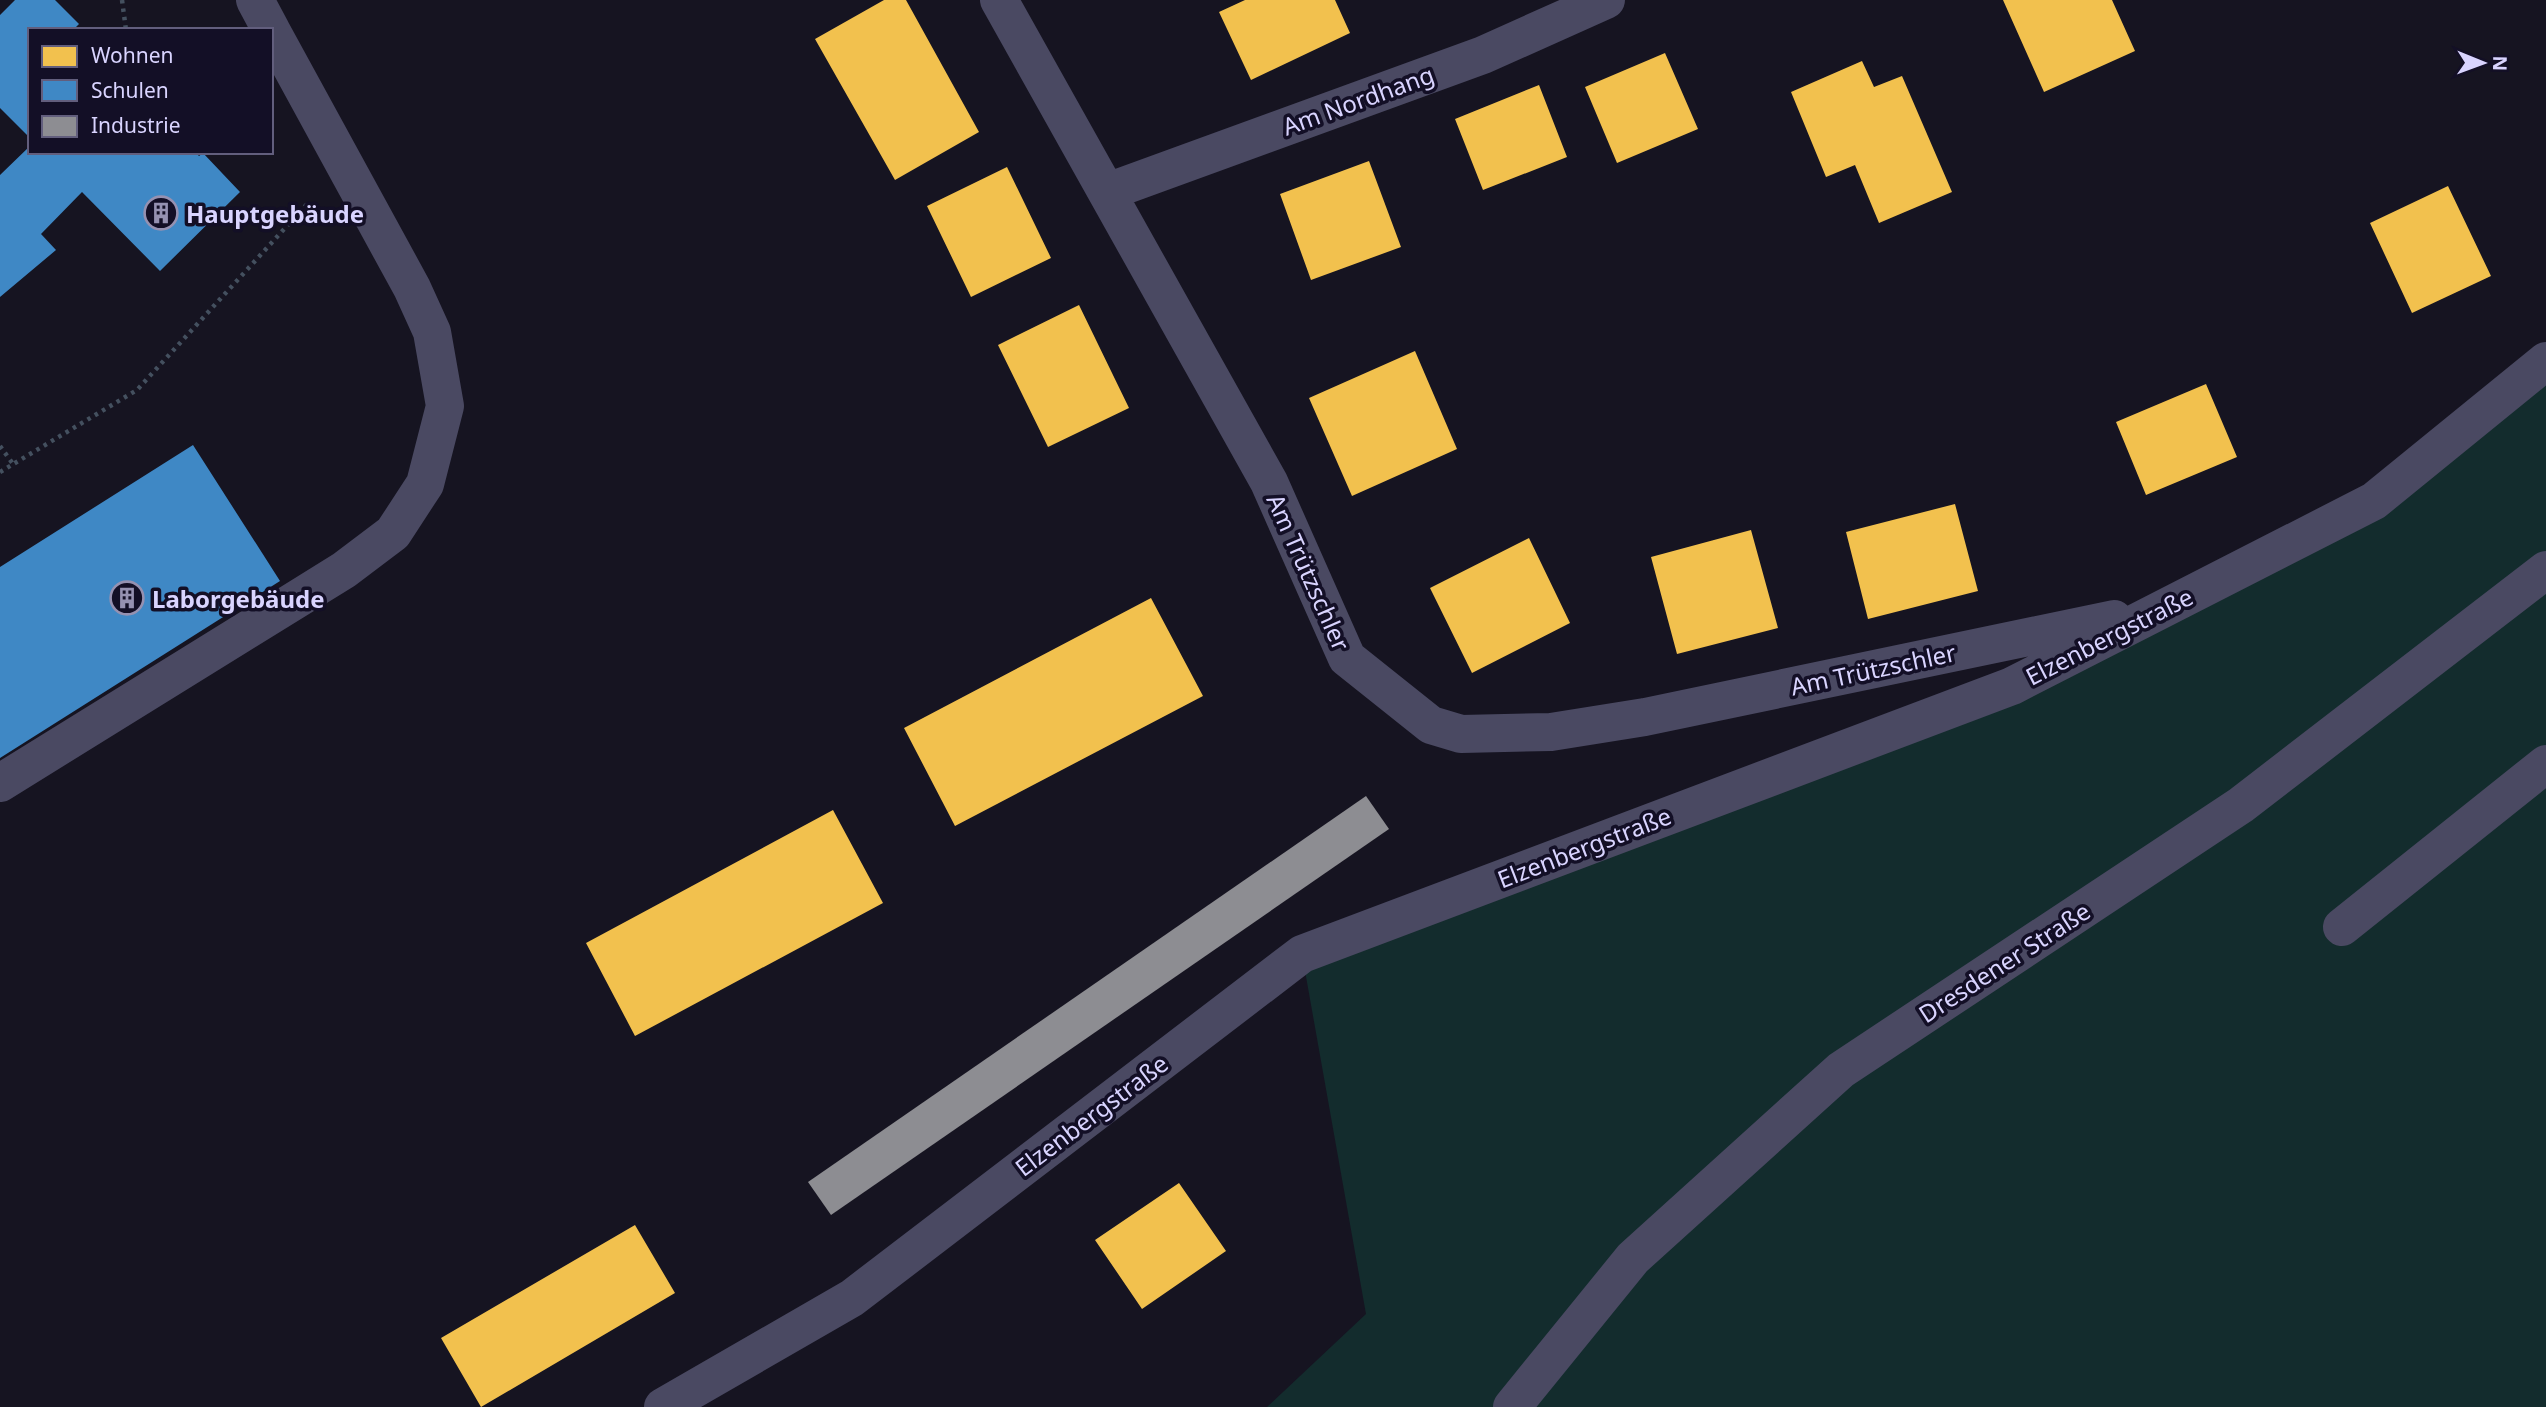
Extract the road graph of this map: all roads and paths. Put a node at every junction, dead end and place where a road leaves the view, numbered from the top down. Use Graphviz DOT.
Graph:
graph roads {
  1 [pos="122,0"];
  2 [pos="255,0"];
  3 [pos="999,0"];
  4 [pos="1606,0"];
  5 [pos="126,28"];
  6 [pos="270,28"];
  7 [pos="273,34"];
  8 [pos="344,164"];
  9 [pos="1107,192"];
  10 [pos="2546,361"];
  11 [pos="0,446"];
  12 [pos="13,464"];
  13 [pos="0,472"];
  14 [pos="2546,570"];
  15 [pos="2161,609"];
  16 [pos="2546,764"];
  17 [pos="0,783"];
  18 [pos="2342,927"];
  19 [pos="663,1407"];
  20 [pos="1512,1407"];
  1 -- 5 [label="path"];
  2 -- 6 [label="street"];
  3 -- 9 [label="street, Am Trützschler"];
  4 -- 9 [label="street, Am Nordhang"];
  7 -- 8 [label="street"];
  8 -- 12 [label="path"];
  8 -- 17 [label="street"];
  9 -- 15 [label="street, Am Trützschler"];
  10 -- 15 [label="street, Elzenbergstraße"];
  11 -- 12 [label="path"];
  12 -- 13 [label="path"];
  14 -- 20 [label="street, Dresdener Straße"];
  15 -- 19 [label="street, Elzenbergstraße"];
  16 -- 18 [label="street"];
}
